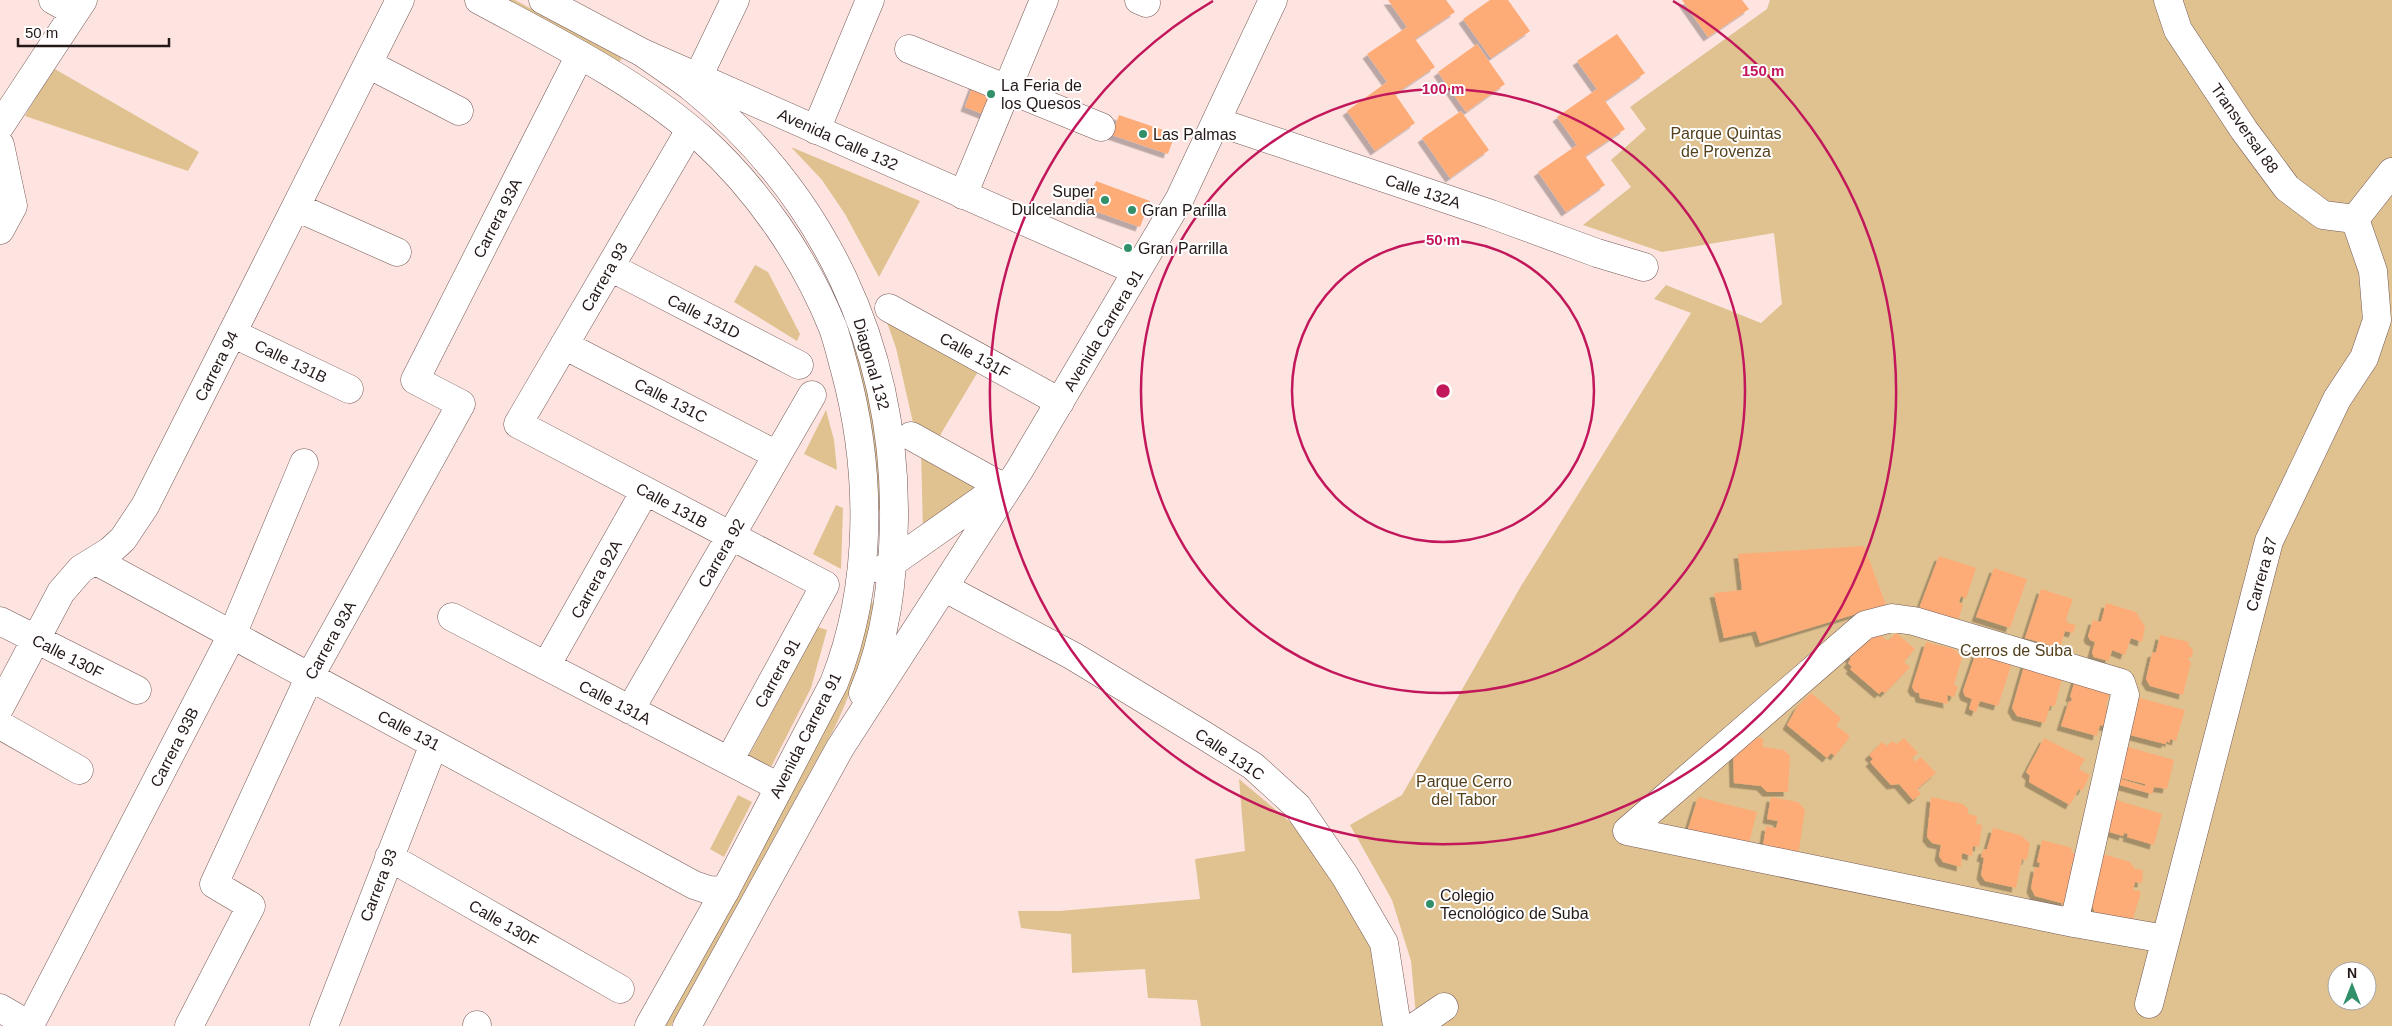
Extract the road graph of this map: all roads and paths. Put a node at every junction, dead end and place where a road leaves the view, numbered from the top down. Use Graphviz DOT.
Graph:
graph roads {
  1 [pos="400,0"];
  2 [pos="479,0"];
  3 [pos="542,0"];
  4 [pos="735,0"];
  5 [pos="870,0"];
  6 [pos="1273,0"];
  7 [pos="2168,0"];
  8 [pos="1036,2"];
  9 [pos="70,4"];
  10 [pos="909,49"];
  11 [pos="644,53"];
  12 [pos="580,55"];
  13 [pos="368,64"];
  14 [pos="698,77"];
  15 [pos="1007,90"];
  16 [pos="459,111"];
  17 [pos="1218,122"];
  18 [pos="0,126"];
  19 [pos="1101,127"];
  20 [pos="690,130"];
  21 [pos="816,130"];
  22 [pos="0,146"];
  23 [pos="2392,172"];
  24 [pos="963,195"];
  25 [pos="296,207"];
  26 [pos="2355,219"];
  27 [pos="0,230"];
  28 [pos="397,252"];
  29 [pos="1635,265"];
  30 [pos="610,267"];
  31 [pos="1137,272"];
  32 [pos="889,308"];
  33 [pos="232,332"];
  34 [pos="564,345"];
  35 [pos="799,365"];
  36 [pos="349,389"];
  37 [pos="812,395"];
  38 [pos="1060,402"];
  39 [pos="518,424"];
  40 [pos="912,436"];
  41 [pos="778,455"];
  42 [pos="304,463"];
  43 [pos="1011,478"];
  44 [pos="645,491"];
  45 [pos="731,536"];
  46 [pos="96,561"];
  47 [pos="893,563"];
  48 [pos="825,585"];
  49 [pos="860,585"];
  50 [pos="945,588"];
  51 [pos="452,617"];
  52 [pos="0,621"];
  53 [pos="232,635"];
  54 [pos="36,639"];
  55 [pos="546,666"];
  56 [pos="310,676"];
  57 [pos="137,690"];
  58 [pos="0,707"];
  59 [pos="630,710"];
  60 [pos="0,725"];
  61 [pos="434,744"];
  62 [pos="840,748"];
  63 [pos="729,761"];
  64 [pos="79,770"];
  65 [pos="779,787"];
  66 [pos="389,857"];
  67 [pos="725,890"];
  68 [pos="2074,923"];
  69 [pos="2165,939"];
  70 [pos="620,989"];
  71 [pos="2149,1004"];
  72 [pos="1444,1007"];
  73 [pos="2,1013"];
  74 [pos="30,1026"];
  75 [pos="189,1026"];
  76 [pos="324,1026"];
  77 [pos="649,1026"];
  78 [pos="687,1026"];
  79 [pos="1397,1026"];
  80 [pos="1416,1026"];
  1 -- 13 [label="street, Carrera 94"];
  2 -- 12 [label="street"];
  3 -- 11 [label="street, Avenida Calle 132"];
  4 -- 14 [label="street"];
  5 -- 21 [label="street"];
  6 -- 17 [label="street, Avenida Carrera 91"];
  7 -- 26 [label="street, Transversal 88"];
  8 -- 15 [label="street"];
  9 -- 18 [label="street"];
  10 -- 15 [label="street"];
  11 -- 14 [label="street, Avenida Calle 132"];
  11 -- 47 [label="street, Diagonal 132"];
  12 -- 20 [label="street, Diagonal 132"];
  12 -- 56 [label="street, Carrera 93A"];
  13 -- 16 [label="street"];
  13 -- 25 [label="street, Carrera 94"];
  14 -- 21 [label="street, Avenida Calle 132"];
  15 -- 19 [label="street"];
  15 -- 24 [label="street"];
  17 -- 29 [label="street, Calle 132A"];
  17 -- 31 [label="street, Avenida Carrera 91"];
  20 -- 30 [label="street, Carrera 93"];
  20 -- 49 [label="street, Diagonal 132"];
  21 -- 24 [label="street, Avenida Calle 132"];
  22 -- 27 [label="street"];
  23 -- 26 [label="street"];
  24 -- 31 [label="street, Avenida Calle 132"];
  25 -- 28 [label="street"];
  25 -- 33 [label="street, Carrera 94"];
  26 -- 69 [label="street, Carrera 87"];
  30 -- 34 [label="street, Carrera 93"];
  30 -- 35 [label="street, Calle 131D"];
  31 -- 38 [label="street, Avenida Carrera 91"];
  32 -- 38 [label="street, Calle 131F"];
  33 -- 36 [label="street, Calle 131B"];
  33 -- 46 [label="street, Carrera 94"];
  34 -- 39 [label="street, Carrera 93"];
  34 -- 41 [label="street, Calle 131C"];
  37 -- 41 [label="street, Carrera 92"];
  38 -- 43 [label="street, Avenida Carrera 91"];
  39 -- 44 [label="street, Calle 131B"];
  40 -- 43 [label="street"];
  41 -- 45 [label="street, Carrera 92"];
  42 -- 53 [label="street, Carrera 93B"];
  43 -- 47 [label="street, Avenida Carrera 91"];
  43 -- 50 [label="street, Avenida Carrera 91"];
  44 -- 45 [label="street, Calle 131B"];
  44 -- 55 [label="street, Carrera 92A"];
  45 -- 48 [label="street, Calle 131B"];
  45 -- 59 [label="street, Carrera 92"];
  46 -- 53 [label="street, Calle 131"];
  46 -- 54 [label="street, Carrera 94"];
  47 -- 49 [label="street, Avenida Carrera 91"];
  47 -- 62 [label="street, Diagonal 132"];
  48 -- 63 [label="street, Carrera 91"];
  49 -- 65 [label="street, Avenida Carrera 91"];
  50 -- 62 [label="street, Avenida Carrera 91"];
  50 -- 79 [label="street, Calle 131C"];
  51 -- 55 [label="street, Calle 131A"];
  52 -- 54 [label="street, Calle 130F"];
  53 -- 56 [label="street, Calle 131"];
  53 -- 74 [label="street, Carrera 93B"];
  54 -- 57 [label="street, Calle 130F"];
  54 -- 58 [label="street, Carrera 94"];
  55 -- 59 [label="street, Calle 131A"];
  56 -- 61 [label="street, Calle 131"];
  56 -- 75 [label="street, Carrera 93A"];
  59 -- 63 [label="street, Calle 131A"];
  60 -- 64 [label="street"];
  61 -- 66 [label="street, Carrera 93"];
  61 -- 67 [label="street, Calle 131"];
  62 -- 78 [label="street, Avenida Carrera 91"];
  63 -- 65 [label="street, Calle 131A"];
  65 -- 67 [label="street, Avenida Carrera 91"];
  66 -- 70 [label="street, Calle 130F"];
  66 -- 76 [label="street, Carrera 93"];
  67 -- 77 [label="street, Avenida Carrera 91"];
  68 -- 68 [label="street"];
  68 -- 69 [label="street"];
  69 -- 71 [label="street, Carrera 87"];
  72 -- 80 [label="street"];
  73 -- 74 [label="street"];
}
